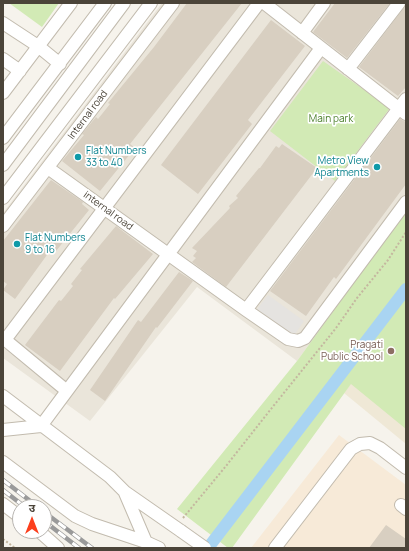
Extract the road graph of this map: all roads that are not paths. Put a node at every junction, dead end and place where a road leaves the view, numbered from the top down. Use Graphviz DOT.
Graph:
graph roads {
  1 [pos="71,3"];
  2 [pos="105,3"];
  3 [pos="124,3"];
  4 [pos="151,3"];
  5 [pos="173,3"];
  6 [pos="259,3"];
  7 [pos="264,3"];
  8 [pos="324,3"];
  9 [pos="399,3"];
  10 [pos="3,23"];
  11 [pos="302,33"];
  12 [pos="38,46"];
  13 [pos="321,48"];
  14 [pos="3,59"];
  15 [pos="60,64"];
  16 [pos="348,69"];
  17 [pos="20,71"];
  18 [pos="3,93"];
  19 [pos="404,107"];
  20 [pos="3,138"];
  21 [pos="3,165"];
  22 [pos="48,168"];
  23 [pos="3,198"];
  24 [pos="406,202"];
  25 [pos="104,208"];
  26 [pos="3,226"];
  27 [pos="168,254"];
  28 [pos="246,310"];
  29 [pos="4,339"];
  30 [pos="67,391"];
  31 [pos="3,396"];
  32 [pos="41,426"];
  33 [pos="3,430"];
  34 [pos="3,462"];
  35 [pos="406,468"];
  36 [pos="125,492"];
  37 [pos="3,504"];
  38 [pos="12,511"];
  39 [pos="48,539"];
  40 [pos="146,542"];
  41 [pos="58,548"];
  42 [pos="159,548"];
  43 [pos="205,548"];
  44 [pos="275,548"];
  1 -- 12 [label="street"];
  2 -- 15 [label="street"];
  3 -- 21 [label="street"];
  4 -- 23 [label="street"];
  5 -- 22 [label="street, Internal road"];
  6 -- 25 [label="street"];
  7 -- 11 [label="street"];
  8 -- 11 [label="street"];
  9 -- 16 [label="street"];
  10 -- 12 [label="street"];
  11 -- 13 [label="street"];
  12 -- 15 [label="street"];
  12 -- 17 [label="street"];
  13 -- 16 [label="street"];
  13 -- 27 [label="street"];
  14 -- 17 [label="street"];
  15 -- 20 [label="street"];
  16 -- 19 [label="street"];
  17 -- 18 [label="street"];
  19 -- 28 [label="street"];
  22 -- 25 [label="street, internal road"];
  22 -- 26 [label="street, Internal road"];
  24 -- 28 [label="street"];
  25 -- 27 [label="street, internal road"];
  25 -- 29 [label="street"];
  27 -- 28 [label="street"];
  27 -- 30 [label="street"];
  29 -- 30 [label="street"];
  30 -- 32 [label="street"];
  31 -- 32 [label="street"];
  32 -- 33 [label="street"];
  32 -- 36 [label="street"];
  34 -- 40 [label="street"];
  35 -- 44 [label="street"];
  36 -- 40 [label="street"];
  36 -- 43 [label="street, bridge"];
  37 -- 38 [label="street"];
  39 -- 41 [label="street"];
  40 -- 42 [label="street"];
}
